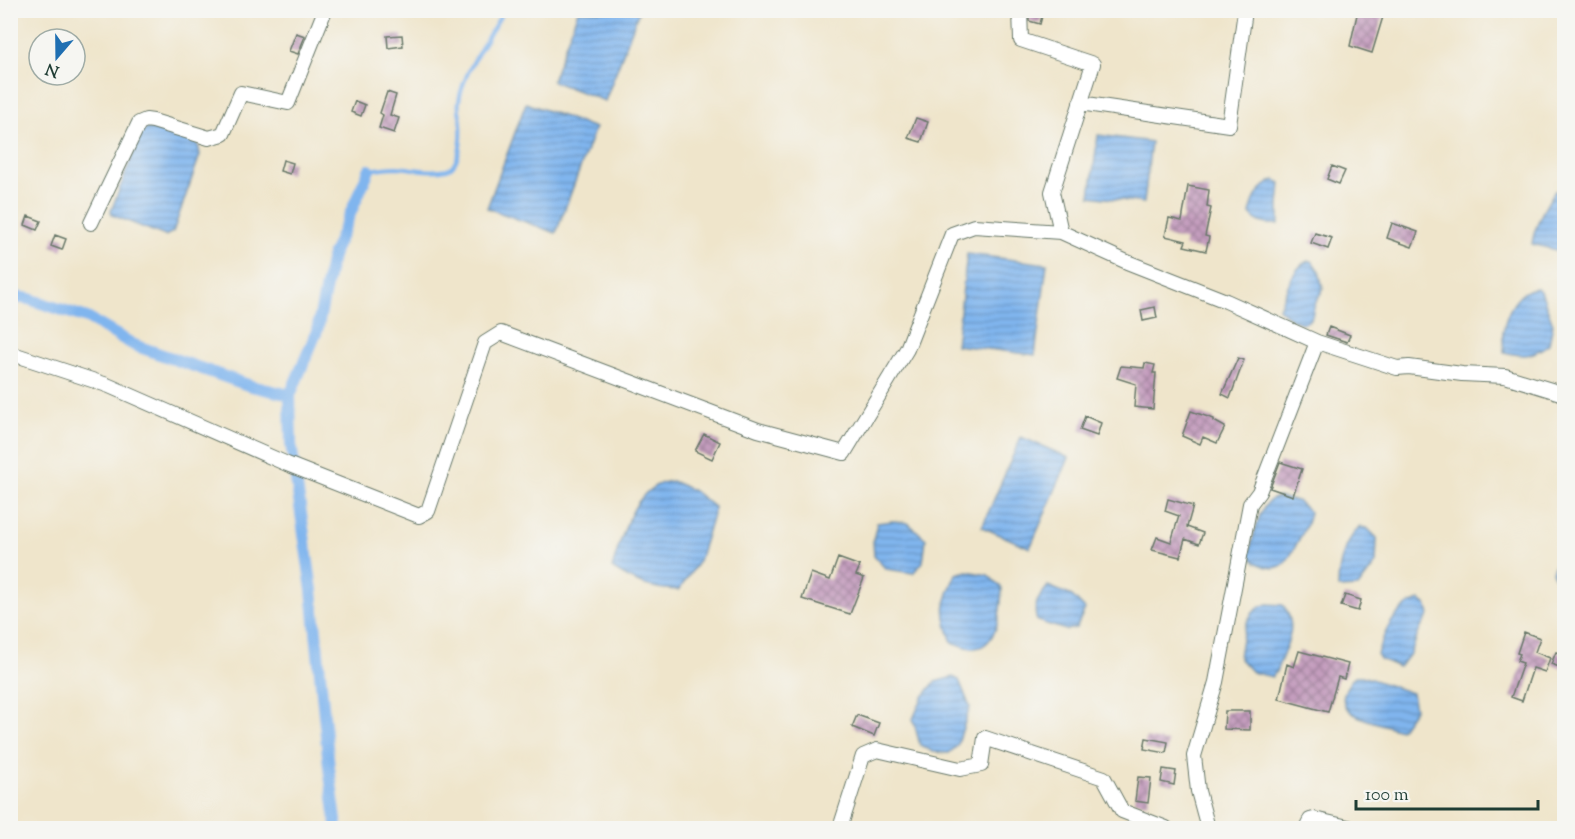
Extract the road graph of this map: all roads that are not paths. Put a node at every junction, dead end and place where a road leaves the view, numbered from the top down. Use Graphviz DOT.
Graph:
graph roads {
  1 [pos="325,10"];
  2 [pos="1020,10"];
  3 [pos="1244,18"];
  4 [pos="1080,103"];
  5 [pos="91,223"];
  6 [pos="1062,232"];
  7 [pos="1317,342"];
  8 [pos="10,353"];
  9 [pos="1564,394"];
  10 [pos="840,828"];
  11 [pos="1166,828"];
  12 [pos="1208,828"];
  13 [pos="1306,828"];
  14 [pos="1352,828"];
  1 -- 5 [label="street"];
  2 -- 4 [label="street"];
  3 -- 4 [label="street"];
  4 -- 6 [label="street"];
  6 -- 7 [label="street"];
  6 -- 8 [label="street"];
  7 -- 9 [label="street"];
  7 -- 12 [label="street"];
  10 -- 11 [label="street"];
  13 -- 14 [label="street"];
}
